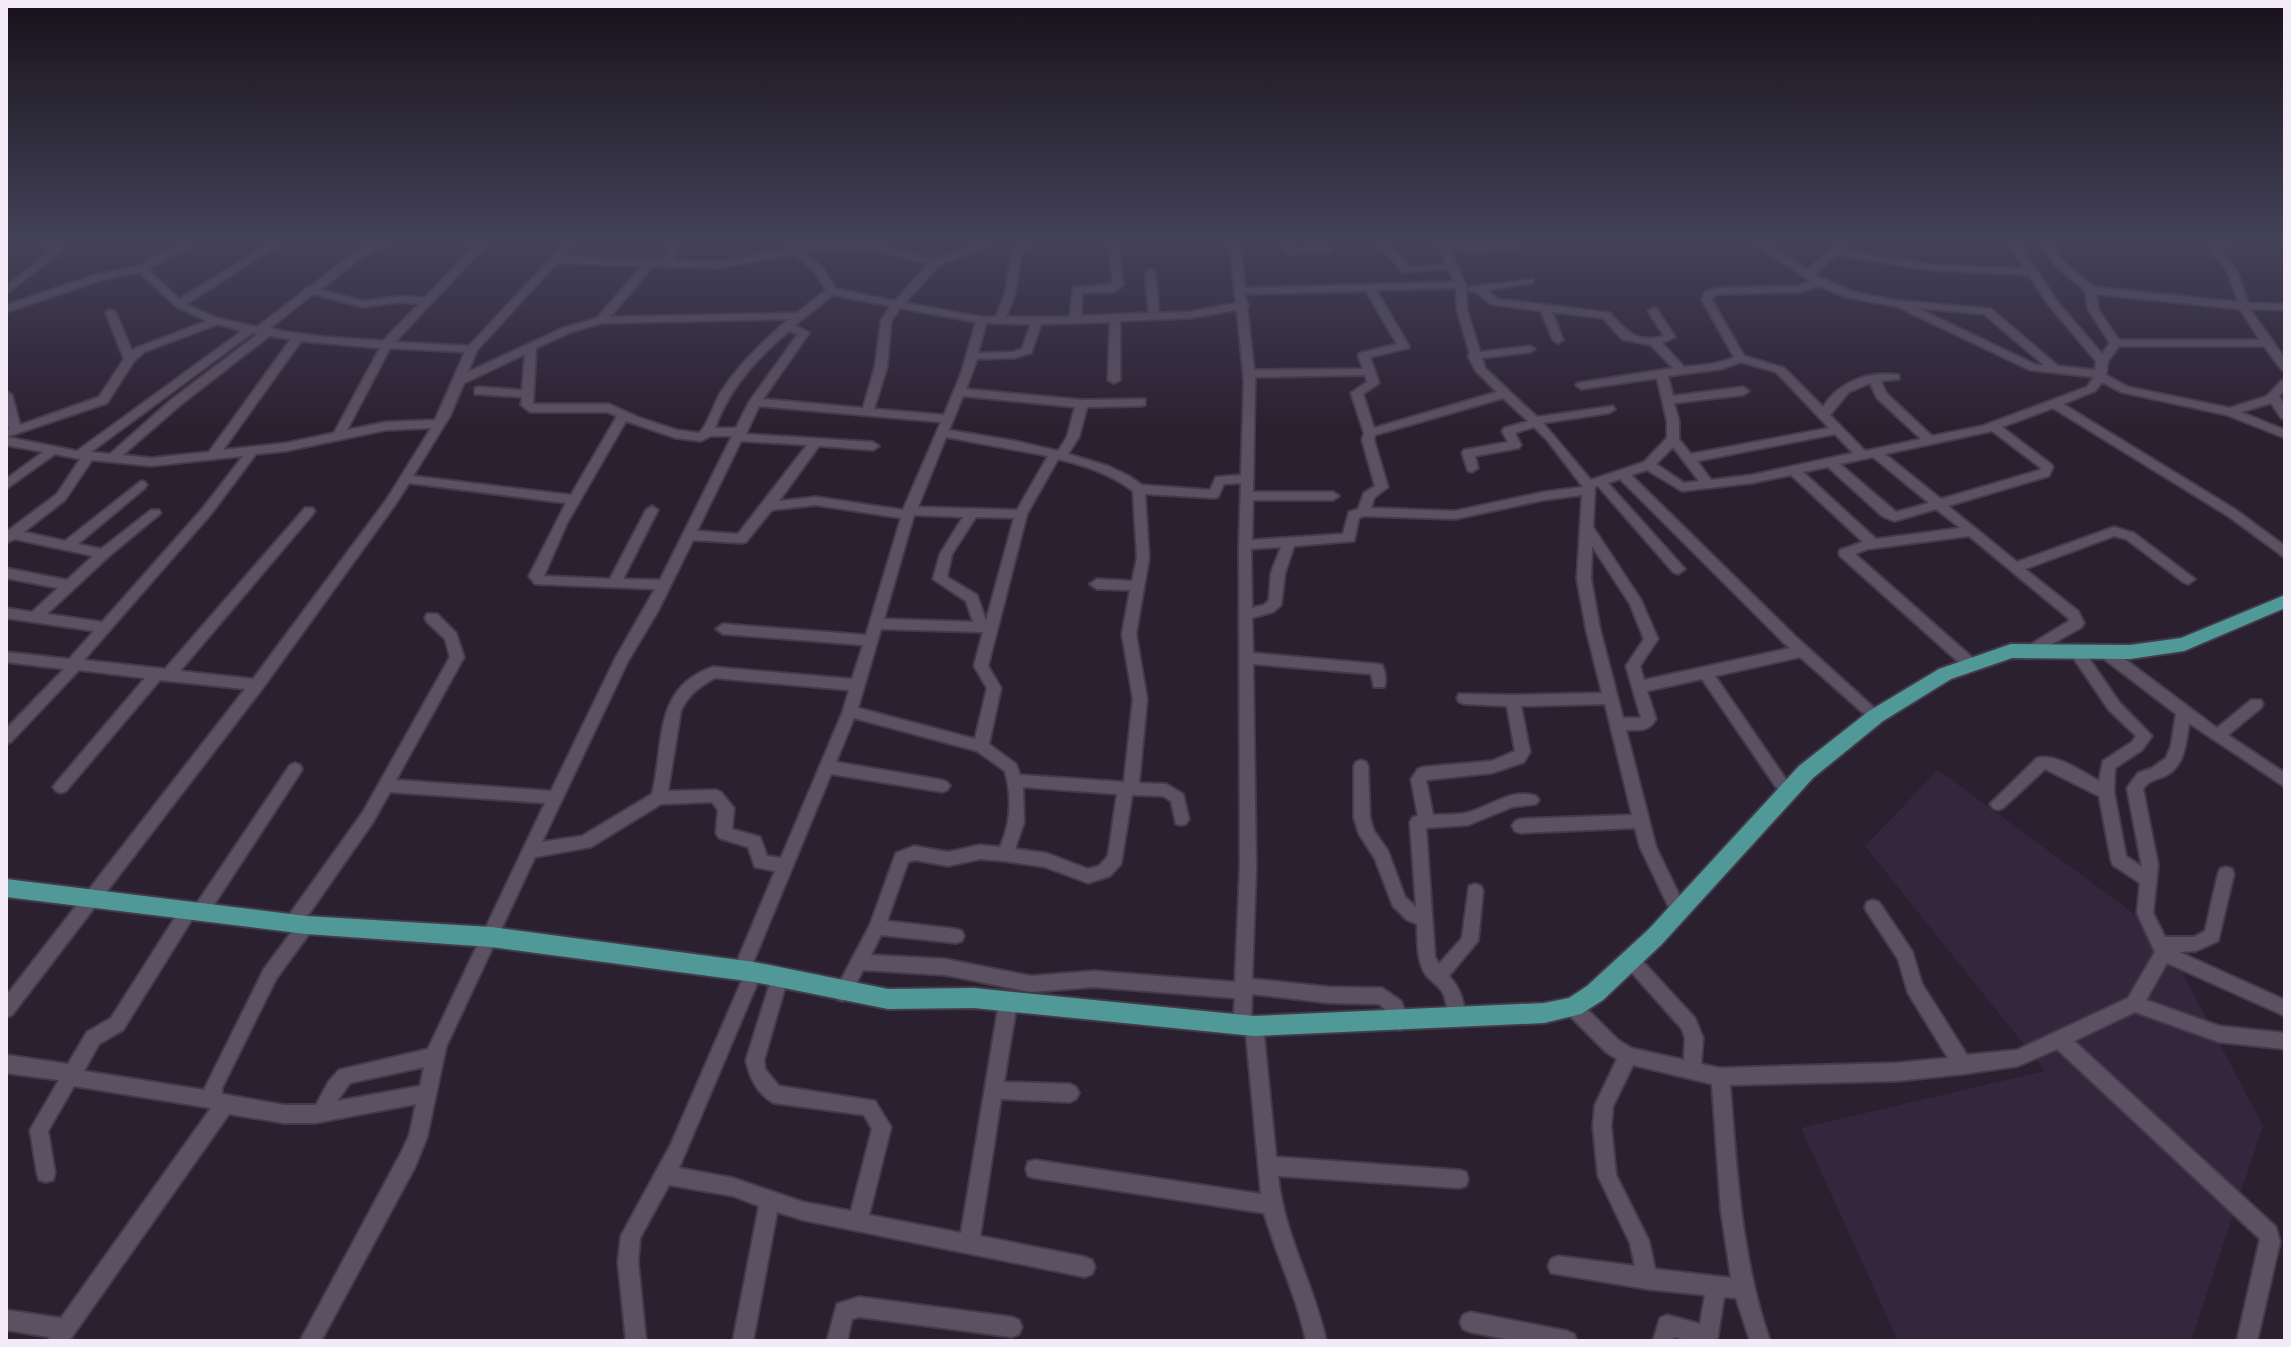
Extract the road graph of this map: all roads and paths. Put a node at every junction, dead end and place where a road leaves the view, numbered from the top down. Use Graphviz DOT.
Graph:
graph roads {
  1 [pos="180,303"];
  2 [pos="293,303"];
  3 [pos="427,303"];
  4 [pos="515,303"];
  5 [pos="616,303"];
  6 [pos="816,303"];
  7 [pos="883,303"];
  8 [pos="899,303"];
  9 [pos="1007,303"];
  10 [pos="1076,303"];
  11 [pos="1153,303"];
  12 [pos="1228,303"];
  13 [pos="1243,303"];
  14 [pos="1378,303"];
  15 [pos="1460,303"];
  16 [pos="1501,303"];
  17 [pos="1709,303"];
  18 [pos="1895,303"];
  19 [pos="2055,303"];
  20 [pos="2092,303"];
  21 [pos="2206,303"];
  22 [pos="2243,303"];
  23 [pos="1901,304"];
  24 [pos="896,306"];
  25 [pos="2244,307"];
  26 [pos="2285,307"];
  27 [pos="1545,308"];
  28 [pos="1653,311"];
  29 [pos="111,313"];
  30 [pos="1154,315"];
  31 [pos="799,316"];
  32 [pos="1115,318"];
  33 [pos="220,320"];
  34 [pos="601,320"];
  35 [pos="982,320"];
  36 [pos="1000,320"];
  37 [pos="1037,321"];
  38 [pos="1075,321"];
  39 [pos="787,326"];
  40 [pos="260,330"];
  41 [pos="299,336"];
  42 [pos="1558,340"];
  43 [pos="1655,342"];
  44 [pos="2116,343"];
  45 [pos="2267,343"];
  46 [pos="387,344"];
  47 [pos="531,347"];
  48 [pos="472,349"];
  49 [pos="1530,349"];
  50 [pos="974,356"];
  51 [pos="1474,356"];
  52 [pos="1740,358"];
  53 [pos="130,359"];
  54 [pos="2102,361"];
  55 [pos="2285,367"];
  56 [pos="1679,368"];
  57 [pos="2055,369"];
  58 [pos="1369,372"];
  59 [pos="1249,374"];
  60 [pos="1662,374"];
  61 [pos="2100,376"];
  62 [pos="1895,377"];
  63 [pos="1874,378"];
  64 [pos="1114,380"];
  65 [pos="458,381"];
  66 [pos="2285,383"];
  67 [pos="1582,385"];
  68 [pos="479,391"];
  69 [pos="1743,391"];
  70 [pos="958,392"];
  71 [pos="529,394"];
  72 [pos="1503,394"];
  73 [pos="2274,398"];
  74 [pos="6,399"];
  75 [pos="1667,400"];
  76 [pos="755,402"];
  77 [pos="1141,402"];
  78 [pos="1082,404"];
  79 [pos="2055,404"];
  80 [pos="1609,409"];
  81 [pos="868,410"];
  82 [pos="2230,412"];
  83 [pos="1824,415"];
  84 [pos="2285,415"];
  85 [pos="622,417"];
  86 [pos="1535,422"];
  87 [pos="439,424"];
  88 [pos="944,426"];
  89 [pos="1993,426"];
  90 [pos="1838,430"];
  91 [pos="708,432"];
  92 [pos="11,433"];
  93 [pos="340,433"];
  94 [pos="1370,433"];
  95 [pos="2285,434"];
  96 [pos="740,435"];
  97 [pos="1673,439"];
  98 [pos="1929,440"];
  99 [pos="6,441"];
  100 [pos="816,442"];
  101 [pos="873,446"];
  102 [pos="254,449"];
  103 [pos="53,450"];
  104 [pos="215,452"];
  105 [pos="1869,454"];
  106 [pos="84,455"];
  107 [pos="1058,455"];
  108 [pos="112,459"];
  109 [pos="1688,459"];
  110 [pos="1832,464"];
  111 [pos="1648,465"];
  112 [pos="1472,468"];
  113 [pos="1794,471"];
  114 [pos="1622,473"];
  115 [pos="406,479"];
  116 [pos="1246,479"];
  117 [pos="1708,484"];
  118 [pos="6,485"];
  119 [pos="141,485"];
  120 [pos="1593,486"];
  121 [pos="1139,489"];
  122 [pos="1246,496"];
  123 [pos="1333,496"];
  124 [pos="575,500"];
  125 [pos="1942,505"];
  126 [pos="768,506"];
  127 [pos="652,510"];
  128 [pos="309,511"];
  129 [pos="1364,512"];
  130 [pos="155,513"];
  131 [pos="908,513"];
  132 [pos="972,513"];
  133 [pos="1021,514"];
  134 [pos="1586,526"];
  135 [pos="1973,531"];
  136 [pos="689,535"];
  137 [pos="9,537"];
  138 [pos="1290,541"];
  139 [pos="1873,544"];
  140 [pos="1245,545"];
  141 [pos="67,546"];
  142 [pos="2285,553"];
  143 [pos="103,554"];
  144 [pos="2016,567"];
  145 [pos="1678,569"];
  146 [pos="6,573"];
  147 [pos="2188,579"];
  148 [pos="614,583"];
  149 [pos="1097,584"];
  150 [pos="68,585"];
  151 [pos="664,585"];
  152 [pos="1138,586"];
  153 [pos="2285,601"];
  154 [pos="6,613"];
  155 [pos="1247,614"];
  156 [pos="35,617"];
  157 [pos="432,618"];
  158 [pos="874,624"];
  159 [pos="101,627"];
  160 [pos="986,627"];
  161 [pos="723,629"];
  162 [pos="869,640"];
  163 [pos="2033,650"];
  164 [pos="1802,651"];
  165 [pos="2077,652"];
  166 [pos="2105,652"];
  167 [pos="6,657"];
  168 [pos="1248,658"];
  169 [pos="1969,663"];
  170 [pos="74,665"];
  171 [pos="163,674"];
  172 [pos="1706,674"];
  173 [pos="1379,683"];
  174 [pos="257,685"];
  175 [pos="856,685"];
  176 [pos="1639,687"];
  177 [pos="1464,698"];
  178 [pos="1610,698"];
  179 [pos="1513,701"];
  180 [pos="2256,704"];
  181 [pos="850,711"];
  182 [pos="2183,712"];
  183 [pos="1876,716"];
  184 [pos="1617,724"];
  185 [pos="2217,736"];
  186 [pos="6,738"];
  187 [pos="981,746"];
  188 [pos="1361,766"];
  189 [pos="827,767"];
  190 [pos="295,769"];
  191 [pos="1014,780"];
  192 [pos="2285,781"];
  193 [pos="384,785"];
  194 [pos="942,786"];
  195 [pos="61,787"];
  196 [pos="1129,788"];
  197 [pos="1787,792"];
  198 [pos="2106,792"];
  199 [pos="556,798"];
  200 [pos="659,798"];
  201 [pos="1531,800"];
  202 [pos="1998,804"];
  203 [pos="1426,818"];
  204 [pos="1181,819"];
  205 [pos="1641,821"];
  206 [pos="1520,826"];
  207 [pos="531,851"];
  208 [pos="1004,854"];
  209 [pos="784,865"];
  210 [pos="2226,874"];
  211 [pos="2148,880"];
  212 [pos="6,888"];
  213 [pos="1475,891"];
  214 [pos="94,898"];
  215 [pos="1873,907"];
  216 [pos="195,911"];
  217 [pos="1679,911"];
  218 [pos="1424,920"];
  219 [pos="299,924"];
  220 [pos="877,927"];
  221 [pos="956,936"];
  222 [pos="491,937"];
  223 [pos="2164,949"];
  224 [pos="1631,960"];
  225 [pos="859,962"];
  226 [pos="747,971"];
  227 [pos="780,977"];
  228 [pos="1438,977"];
  229 [pos="1246,988"];
  230 [pos="842,993"];
  231 [pos="1008,1003"];
  232 [pos="2134,1004"];
  233 [pos="1573,1007"];
  234 [pos="2285,1008"];
  235 [pos="6,1009"];
  236 [pos="1456,1019"];
  237 [pos="1400,1022"];
  238 [pos="1248,1026"];
  239 [pos="2059,1039"];
  240 [pos="2285,1041"];
  241 [pos="433,1056"];
  242 [pos="1628,1056"];
  243 [pos="6,1064"];
  244 [pos="1963,1065"];
  245 [pos="1692,1070"];
  246 [pos="71,1075"];
  247 [pos="1720,1077"];
  248 [pos="993,1090"];
  249 [pos="427,1093"];
  250 [pos="1070,1093"];
  251 [pos="219,1102"];
  252 [pos="321,1113"];
  253 [pos="1268,1166"];
  254 [pos="1035,1169"];
  255 [pos="46,1173"];
  256 [pos="664,1175"];
  257 [pos="1459,1179"];
  258 [pos="770,1200"];
  259 [pos="1271,1205"];
  260 [pos="858,1222"];
  261 [pos="969,1244"];
  262 [pos="1558,1266"];
  263 [pos="1085,1267"];
  264 [pos="1647,1279"];
  265 [pos="1716,1287"];
  266 [pos="1742,1288"];
  267 [pos="6,1320"];
  268 [pos="1470,1322"];
  269 [pos="1012,1327"];
  270 [pos="61,1335"];
  271 [pos="1708,1338"];
  272 [pos="310,1341"];
  273 [pos="636,1341"];
  274 [pos="743,1341"];
  275 [pos="837,1341"];
  276 [pos="1316,1341"];
  277 [pos="1567,1341"];
  278 [pos="1663,1341"];
  279 [pos="1760,1341"];
  280 [pos="2247,1341"];
  1 -- 33 [label="street"];
  2 -- 40 [label="street"];
  3 -- 46 [label="street"];
  4 -- 48 [label="street"];
  5 -- 34 [label="street"];
  6 -- 31 [label="street"];
  7 -- 24 [label="street"];
  8 -- 24 [label="street"];
  9 -- 36 [label="street"];
  10 -- 38 [label="street"];
  11 -- 30 [label="street"];
  12 -- 30 [label="street"];
  13 -- 59 [label="street"];
  14 -- 58 [label="street"];
  15 -- 51 [label="street"];
  16 -- 27 [label="street"];
  17 -- 52 [label="street"];
  18 -- 23 [label="street"];
  19 -- 54 [label="street"];
  20 -- 44 [label="street"];
  21 -- 25 [label="street"];
  22 -- 25 [label="street"];
  23 -- 57 [label="street"];
  23 -- 57 [label="street"];
  24 -- 35 [label="street"];
  24 -- 81 [label="street"];
  25 -- 26 [label="street"];
  25 -- 45 [label="street"];
  27 -- 42 [label="street"];
  27 -- 43 [label="street"];
  28 -- 43 [label="street"];
  29 -- 53 [label="street"];
  30 -- 32 [label="street"];
  31 -- 34 [label="street"];
  31 -- 39 [label="street"];
  32 -- 38 [label="street"];
  32 -- 64 [label="street"];
  33 -- 40 [label="street"];
  33 -- 53 [label="street"];
  34 -- 47 [label="street"];
  35 -- 36 [label="street"];
  35 -- 50 [label="street"];
  36 -- 37 [label="street"];
  37 -- 38 [label="street"];
  37 -- 50 [label="street"];
  39 -- 76 [label="street"];
  39 -- 91 [label="street"];
  40 -- 41 [label="street"];
  40 -- 106 [label="street"];
  40 -- 108 [label="street"];
  41 -- 46 [label="street"];
  41 -- 104 [label="street"];
  43 -- 56 [label="street"];
  44 -- 45 [label="street"];
  44 -- 54 [label="street"];
  45 -- 55 [label="street"];
  46 -- 48 [label="street"];
  46 -- 93 [label="street"];
  47 -- 65 [label="street"];
  47 -- 71 [label="street"];
  48 -- 65 [label="street"];
  49 -- 51 [label="street"];
  50 -- 70 [label="street"];
  51 -- 72 [label="street"];
  52 -- 56 [label="street"];
  52 -- 83 [label="street"];
  53 -- 92 [label="street"];
  54 -- 61 [label="street"];
  56 -- 60 [label="street"];
  57 -- 61 [label="street"];
  58 -- 59 [label="street"];
  58 -- 94 [label="street"];
  59 -- 116 [label="street"];
  60 -- 67 [label="street"];
  60 -- 75 [label="street"];
  61 -- 79 [label="street"];
  61 -- 82 [label="street"];
  62 -- 63 [label="street"];
  63 -- 83 [label="street"];
  63 -- 98 [label="street"];
  65 -- 87 [label="street"];
  66 -- 73 [label="street"];
  68 -- 71 [label="street"];
  69 -- 75 [label="street"];
  70 -- 78 [label="street"];
  70 -- 88 [label="street"];
  71 -- 85 [label="street"];
  72 -- 86 [label="street"];
  72 -- 94 [label="street"];
  73 -- 82 [label="street"];
  73 -- 84 [label="street"];
  74 -- 92 [label="street"];
  75 -- 97 [label="street"];
  76 -- 81 [label="street"];
  76 -- 96 [label="street"];
  77 -- 78 [label="street"];
  78 -- 107 [label="street"];
  79 -- 89 [label="street"];
  79 -- 142 [label="street"];
  80 -- 86 [label="street"];
  81 -- 88 [label="street"];
  82 -- 95 [label="street"];
  83 -- 90 [label="street"];
  85 -- 91 [label="street"];
  85 -- 124 [label="street"];
  86 -- 112 [label="street"];
  86 -- 120 [label="street"];
  87 -- 93 [label="street"];
  87 -- 115 [label="street"];
  88 -- 107 [label="street"];
  88 -- 131 [label="street"];
  89 -- 98 [label="street"];
  89 -- 125 [label="street"];
  90 -- 105 [label="street"];
  90 -- 109 [label="street"];
  91 -- 96 [label="street"];
  93 -- 102 [label="street"];
  94 -- 129 [label="street"];
  96 -- 100 [label="street"];
  96 -- 136 [label="street"];
  97 -- 109 [label="street"];
  97 -- 111 [label="street"];
  98 -- 105 [label="street"];
  99 -- 103 [label="street"];
  100 -- 101 [label="street"];
  100 -- 126 [label="street"];
  102 -- 104 [label="street"];
  102 -- 159 [label="street"];
  103 -- 106 [label="street"];
  103 -- 118 [label="street"];
  104 -- 108 [label="street"];
  105 -- 110 [label="street"];
  105 -- 125 [label="street"];
  106 -- 108 [label="street"];
  106 -- 137 [label="street"];
  107 -- 121 [label="street"];
  107 -- 133 [label="street"];
  109 -- 117 [label="street"];
  110 -- 113 [label="street"];
  110 -- 125 [label="street"];
  111 -- 114 [label="street"];
  111 -- 117 [label="street"];
  113 -- 117 [label="street"];
  113 -- 139 [label="street"];
  114 -- 120 [label="street"];
  114 -- 164 [label="street"];
  115 -- 124 [label="street"];
  115 -- 174 [label="street"];
  116 -- 121 [label="street"];
  116 -- 122 [label="street"];
  119 -- 141 [label="street"];
  120 -- 129 [label="street"];
  120 -- 134 [label="street"];
  120 -- 145 [label="street"];
  121 -- 152 [label="street"];
  122 -- 123 [label="street"];
  122 -- 140 [label="street"];
  124 -- 148 [label="street"];
  125 -- 135 [label="street"];
  126 -- 131 [label="street"];
  126 -- 136 [label="street"];
  127 -- 148 [label="street"];
  128 -- 171 [label="street"];
  129 -- 138 [label="street"];
  130 -- 143 [label="street"];
  131 -- 132 [label="street"];
  131 -- 158 [label="street"];
  132 -- 133 [label="street"];
  132 -- 160 [label="street"];
  133 -- 160 [label="street"];
  134 -- 176 [label="street"];
  134 -- 178 [label="street"];
  135 -- 139 [label="street"];
  135 -- 144 [label="street"];
  136 -- 151 [label="street"];
  137 -- 141 [label="street"];
  138 -- 140 [label="street"];
  138 -- 155 [label="street"];
  139 -- 169 [label="street"];
  140 -- 155 [label="street"];
  141 -- 143 [label="street"];
  143 -- 150 [label="street"];
  144 -- 147 [label="street"];
  144 -- 163 [label="street"];
  146 -- 150 [label="street"];
  148 -- 151 [label="street"];
  149 -- 152 [label="street"];
  150 -- 156 [label="street"];
  151 -- 199 [label="street"];
  152 -- 196 [label="street"];
  153 -- 166 [label="main road"];
  154 -- 156 [label="street"];
  155 -- 168 [label="street"];
  156 -- 159 [label="street"];
  157 -- 193 [label="street"];
  158 -- 160 [label="street"];
  158 -- 162 [label="street"];
  159 -- 170 [label="street"];
  160 -- 187 [label="street"];
  161 -- 162 [label="street"];
  162 -- 175 [label="street"];
  163 -- 165 [label="main road"];
  163 -- 169 [label="main road"];
  164 -- 172 [label="street"];
  164 -- 183 [label="street"];
  165 -- 166 [label="main road"];
  165 -- 198 [label="street"];
  166 -- 182 [label="street"];
  167 -- 170 [label="street"];
  168 -- 173 [label="street"];
  168 -- 229 [label="street"];
  169 -- 183 [label="main road"];
  170 -- 171 [label="street"];
  170 -- 186 [label="street"];
  171 -- 174 [label="street"];
  171 -- 195 [label="street"];
  172 -- 176 [label="street"];
  172 -- 197 [label="street"];
  174 -- 214 [label="street"];
  175 -- 181 [label="street"];
  175 -- 200 [label="street"];
  176 -- 184 [label="street"];
  177 -- 179 [label="street"];
  178 -- 179 [label="street"];
  178 -- 184 [label="street"];
  179 -- 203 [label="street"];
  180 -- 185 [label="street"];
  181 -- 187 [label="street"];
  181 -- 189 [label="street"];
  182 -- 185 [label="street"];
  182 -- 211 [label="street"];
  183 -- 197 [label="main road"];
  184 -- 205 [label="street"];
  185 -- 192 [label="street"];
  187 -- 191 [label="street"];
  188 -- 218 [label="street"];
  189 -- 194 [label="street"];
  189 -- 209 [label="street"];
  190 -- 216 [label="street"];
  191 -- 196 [label="street"];
  191 -- 208 [label="street"];
  193 -- 199 [label="street"];
  193 -- 219 [label="street"];
  196 -- 204 [label="street"];
  196 -- 208 [label="street"];
  197 -- 217 [label="main road"];
  198 -- 202 [label="street"];
  198 -- 211 [label="street"];
  199 -- 207 [label="street"];
  200 -- 207 [label="street"];
  200 -- 209 [label="street"];
  201 -- 203 [label="street"];
  203 -- 218 [label="street"];
  205 -- 206 [label="street"];
  205 -- 217 [label="street"];
  207 -- 222 [label="street"];
  208 -- 220 [label="street"];
  209 -- 226 [label="street"];
  210 -- 223 [label="street"];
  211 -- 223 [label="street"];
  212 -- 214 [label="main road"];
  213 -- 228 [label="street"];
  214 -- 216 [label="main road"];
  214 -- 235 [label="street"];
  215 -- 244 [label="street"];
  216 -- 219 [label="main road"];
  216 -- 246 [label="street"];
  217 -- 224 [label="main road"];
  218 -- 228 [label="street"];
  219 -- 222 [label="main road"];
  219 -- 251 [label="street"];
  220 -- 221 [label="street"];
  220 -- 225 [label="street"];
  222 -- 226 [label="main road"];
  222 -- 241 [label="street"];
  223 -- 232 [label="street"];
  223 -- 234 [label="street"];
  224 -- 233 [label="main road"];
  224 -- 245 [label="street"];
  225 -- 229 [label="street"];
  225 -- 230 [label="street"];
  226 -- 227 [label="main road"];
  226 -- 256 [label="street"];
  227 -- 230 [label="main road"];
  227 -- 260 [label="street"];
  228 -- 236 [label="street"];
  229 -- 237 [label="street"];
  229 -- 238 [label="street"];
  230 -- 231 [label="main road"];
  231 -- 238 [label="main road"];
  231 -- 248 [label="street"];
  232 -- 239 [label="street"];
  232 -- 240 [label="street"];
  233 -- 236 [label="main road"];
  233 -- 242 [label="street"];
  236 -- 237 [label="main road"];
  237 -- 238 [label="main road"];
  238 -- 253 [label="street"];
  239 -- 244 [label="street"];
  239 -- 280 [label="street"];
  241 -- 249 [label="street"];
  241 -- 252 [label="street"];
  242 -- 245 [label="street"];
  242 -- 264 [label="street"];
  243 -- 246 [label="street"];
  244 -- 247 [label="street"];
  245 -- 247 [label="street"];
  246 -- 251 [label="street"];
  246 -- 255 [label="street"];
  247 -- 266 [label="street"];
  248 -- 250 [label="street"];
  248 -- 261 [label="street"];
  249 -- 252 [label="street"];
  249 -- 272 [label="street"];
  251 -- 252 [label="street"];
  251 -- 270 [label="street"];
  253 -- 257 [label="street"];
  253 -- 259 [label="street"];
  254 -- 259 [label="street"];
  256 -- 258 [label="street"];
  256 -- 273 [label="street"];
  258 -- 260 [label="street"];
  258 -- 274 [label="street"];
  259 -- 276 [label="street"];
  260 -- 261 [label="street"];
  261 -- 263 [label="street"];
  262 -- 264 [label="street"];
  264 -- 265 [label="street"];
  265 -- 266 [label="street"];
  265 -- 271 [label="street"];
  266 -- 279 [label="street"];
  267 -- 270 [label="street"];
  268 -- 277 [label="street"];
  269 -- 275 [label="street"];
  271 -- 278 [label="street"];
}
